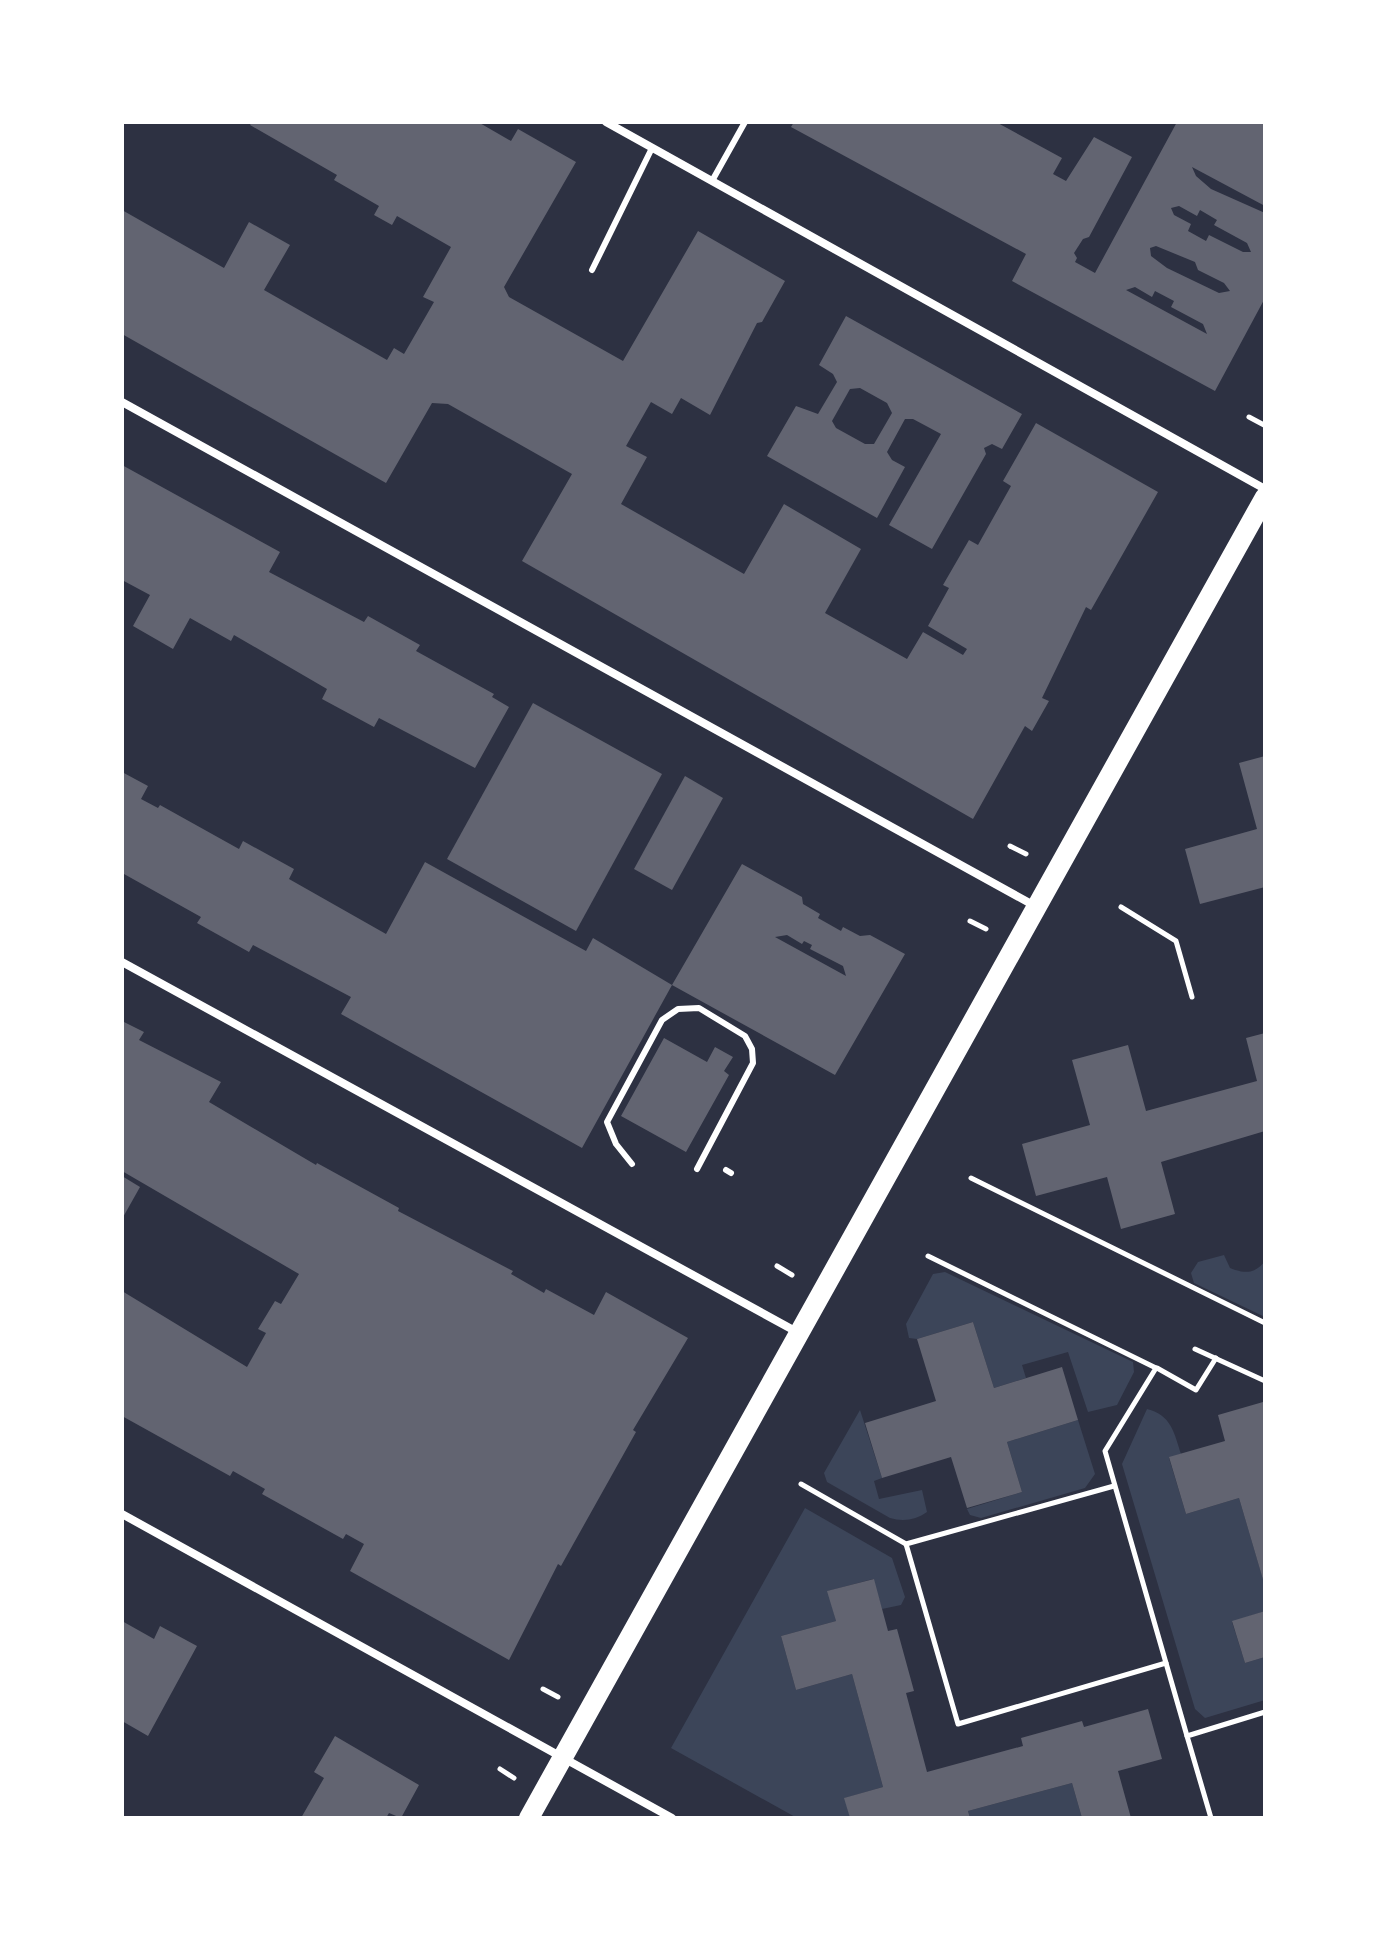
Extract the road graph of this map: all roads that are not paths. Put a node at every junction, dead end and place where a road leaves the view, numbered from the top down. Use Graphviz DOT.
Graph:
graph roads {
  1 [pos="606,122"];
  2 [pos="745,122"];
  3 [pos="652,148"];
  4 [pos="712,181"];
  5 [pos="592,270"];
  6 [pos="122,402"];
  7 [pos="1265,489"];
  8 [pos="1265,497"];
  9 [pos="1035,906"];
  10 [pos="122,962"];
  11 [pos="632,1164"];
  12 [pos="697,1169"];
  13 [pos="798,1332"];
  14 [pos="122,1514"];
  15 [pos="563,1759"];
  16 [pos="529,1818"];
  17 [pos="672,1818"];
  1 -- 3 [label="street"];
  2 -- 4 [label="lane"];
  3 -- 4 [label="street"];
  3 -- 5 [label="lane"];
  4 -- 7 [label="street"];
  6 -- 9 [label="street"];
  8 -- 9 [label="main road"];
  9 -- 13 [label="main road"];
  10 -- 13 [label="street"];
  11 -- 12 [label="lane"];
  13 -- 15 [label="main road"];
  14 -- 15 [label="street"];
  15 -- 16 [label="main road"];
  15 -- 17 [label="street"];
}
